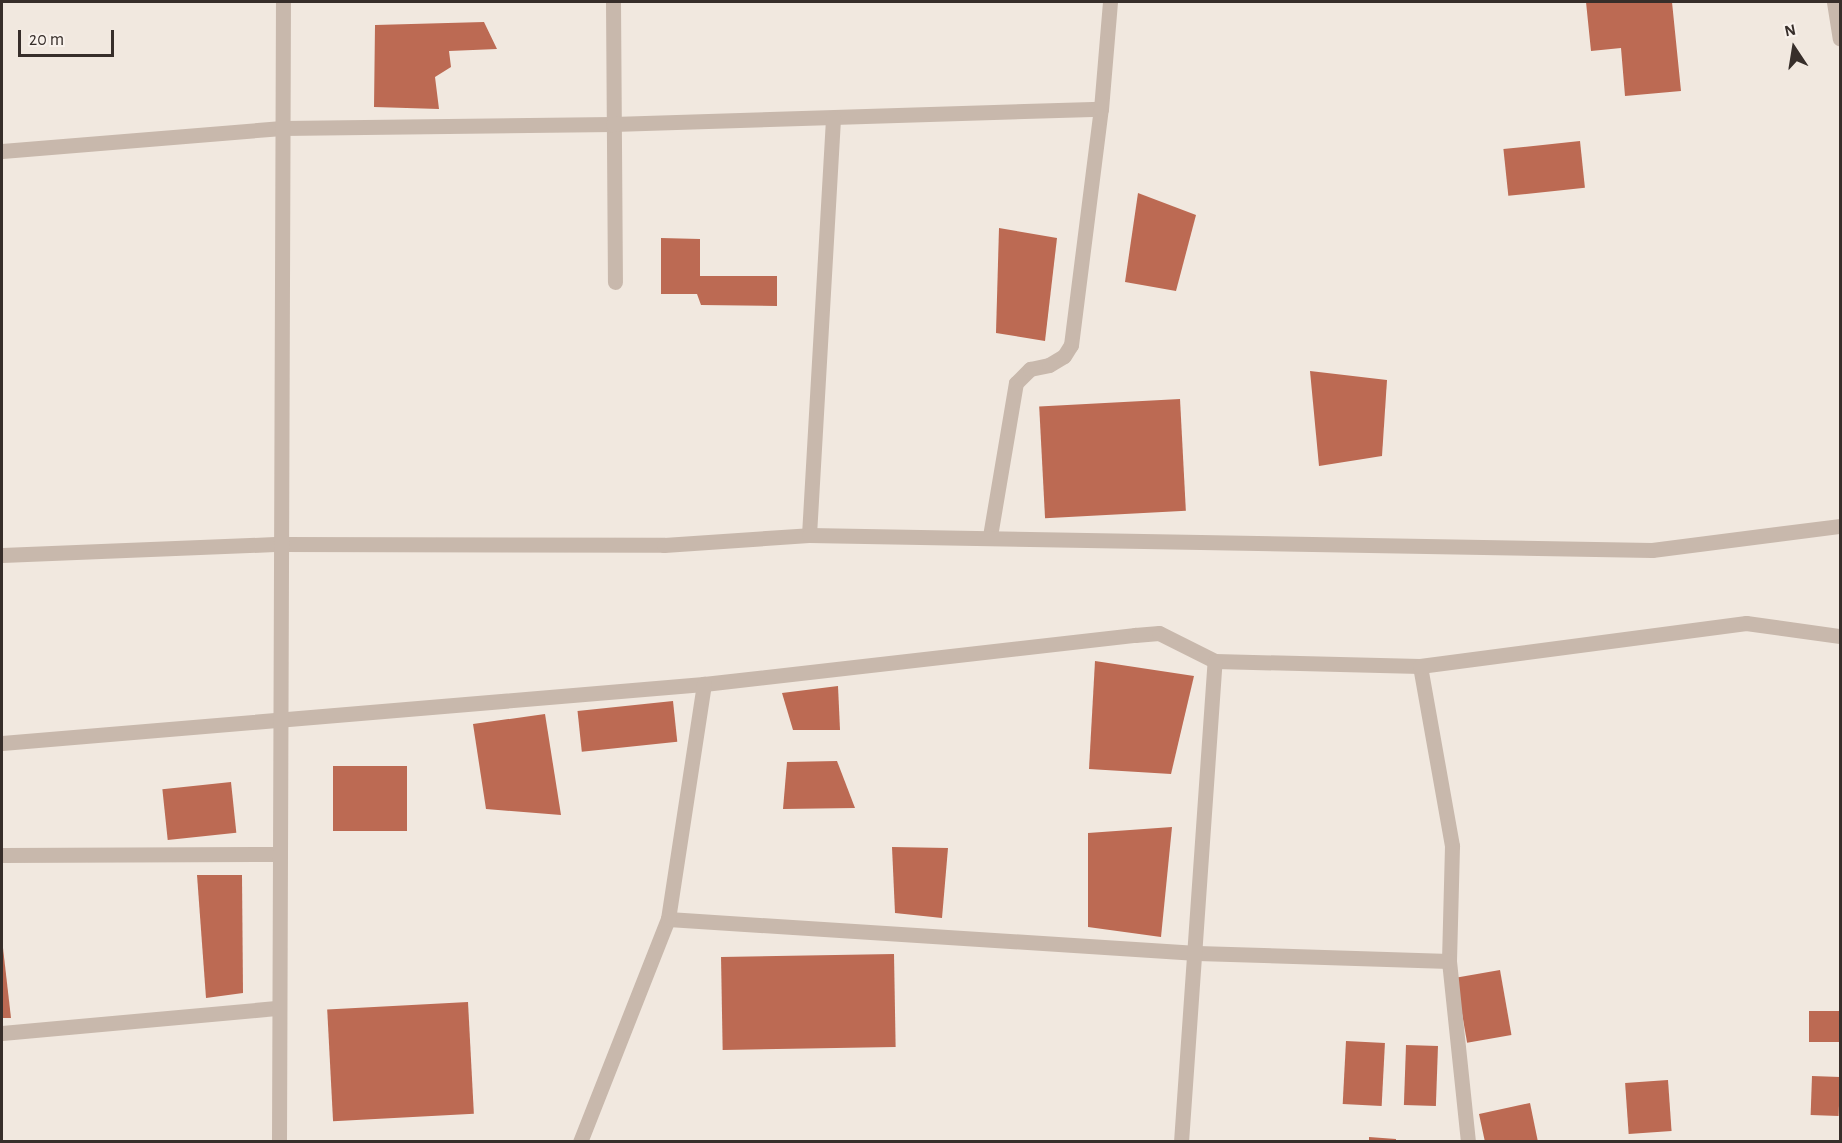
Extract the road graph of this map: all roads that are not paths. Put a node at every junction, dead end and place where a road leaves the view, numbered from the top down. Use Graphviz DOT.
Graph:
graph roads {
  1 [pos="283,2"];
  2 [pos="613,2"];
  3 [pos="1110,2"];
  4 [pos="1834,2"];
  5 [pos="1840,39"];
  6 [pos="1101,109"];
  7 [pos="833,118"];
  8 [pos="613,124"];
  9 [pos="282,128"];
  10 [pos="2,151"];
  11 [pos="615,282"];
  12 [pos="1840,526"];
  13 [pos="808,535"];
  14 [pos="990,536"];
  15 [pos="280,544"];
  16 [pos="2,555"];
  17 [pos="1840,636"];
  18 [pos="1215,661"];
  19 [pos="1420,666"];
  20 [pos="704,684"];
  21 [pos="280,720"];
  22 [pos="2,743"];
  23 [pos="280,854"];
  24 [pos="2,855"];
  25 [pos="668,919"];
  26 [pos="1197,952"];
  27 [pos="1449,961"];
  28 [pos="279,1008"];
  29 [pos="2,1033"];
  30 [pos="279,1142"];
  31 [pos="580,1142"];
  32 [pos="1181,1142"];
  33 [pos="1468,1142"];
  1 -- 9 [label="street"];
  2 -- 8 [label="street"];
  3 -- 6 [label="street"];
  4 -- 5 [label="street"];
  6 -- 7 [label="street"];
  6 -- 14 [label="street"];
  7 -- 8 [label="street"];
  7 -- 13 [label="street"];
  8 -- 9 [label="street"];
  8 -- 11 [label="street"];
  9 -- 10 [label="street"];
  9 -- 15 [label="street"];
  12 -- 14 [label="street"];
  13 -- 14 [label="street"];
  13 -- 15 [label="street"];
  15 -- 16 [label="street"];
  15 -- 21 [label="street"];
  17 -- 19 [label="street"];
  18 -- 19 [label="street"];
  18 -- 20 [label="street"];
  18 -- 26 [label="street"];
  19 -- 27 [label="street"];
  20 -- 21 [label="street"];
  20 -- 25 [label="street"];
  21 -- 22 [label="street"];
  21 -- 23 [label="street"];
  23 -- 24 [label="street"];
  23 -- 28 [label="street"];
  25 -- 26 [label="street"];
  25 -- 31 [label="street"];
  26 -- 27 [label="street"];
  26 -- 32 [label="street"];
  27 -- 33 [label="street"];
  28 -- 29 [label="street"];
  28 -- 30 [label="street"];
}
